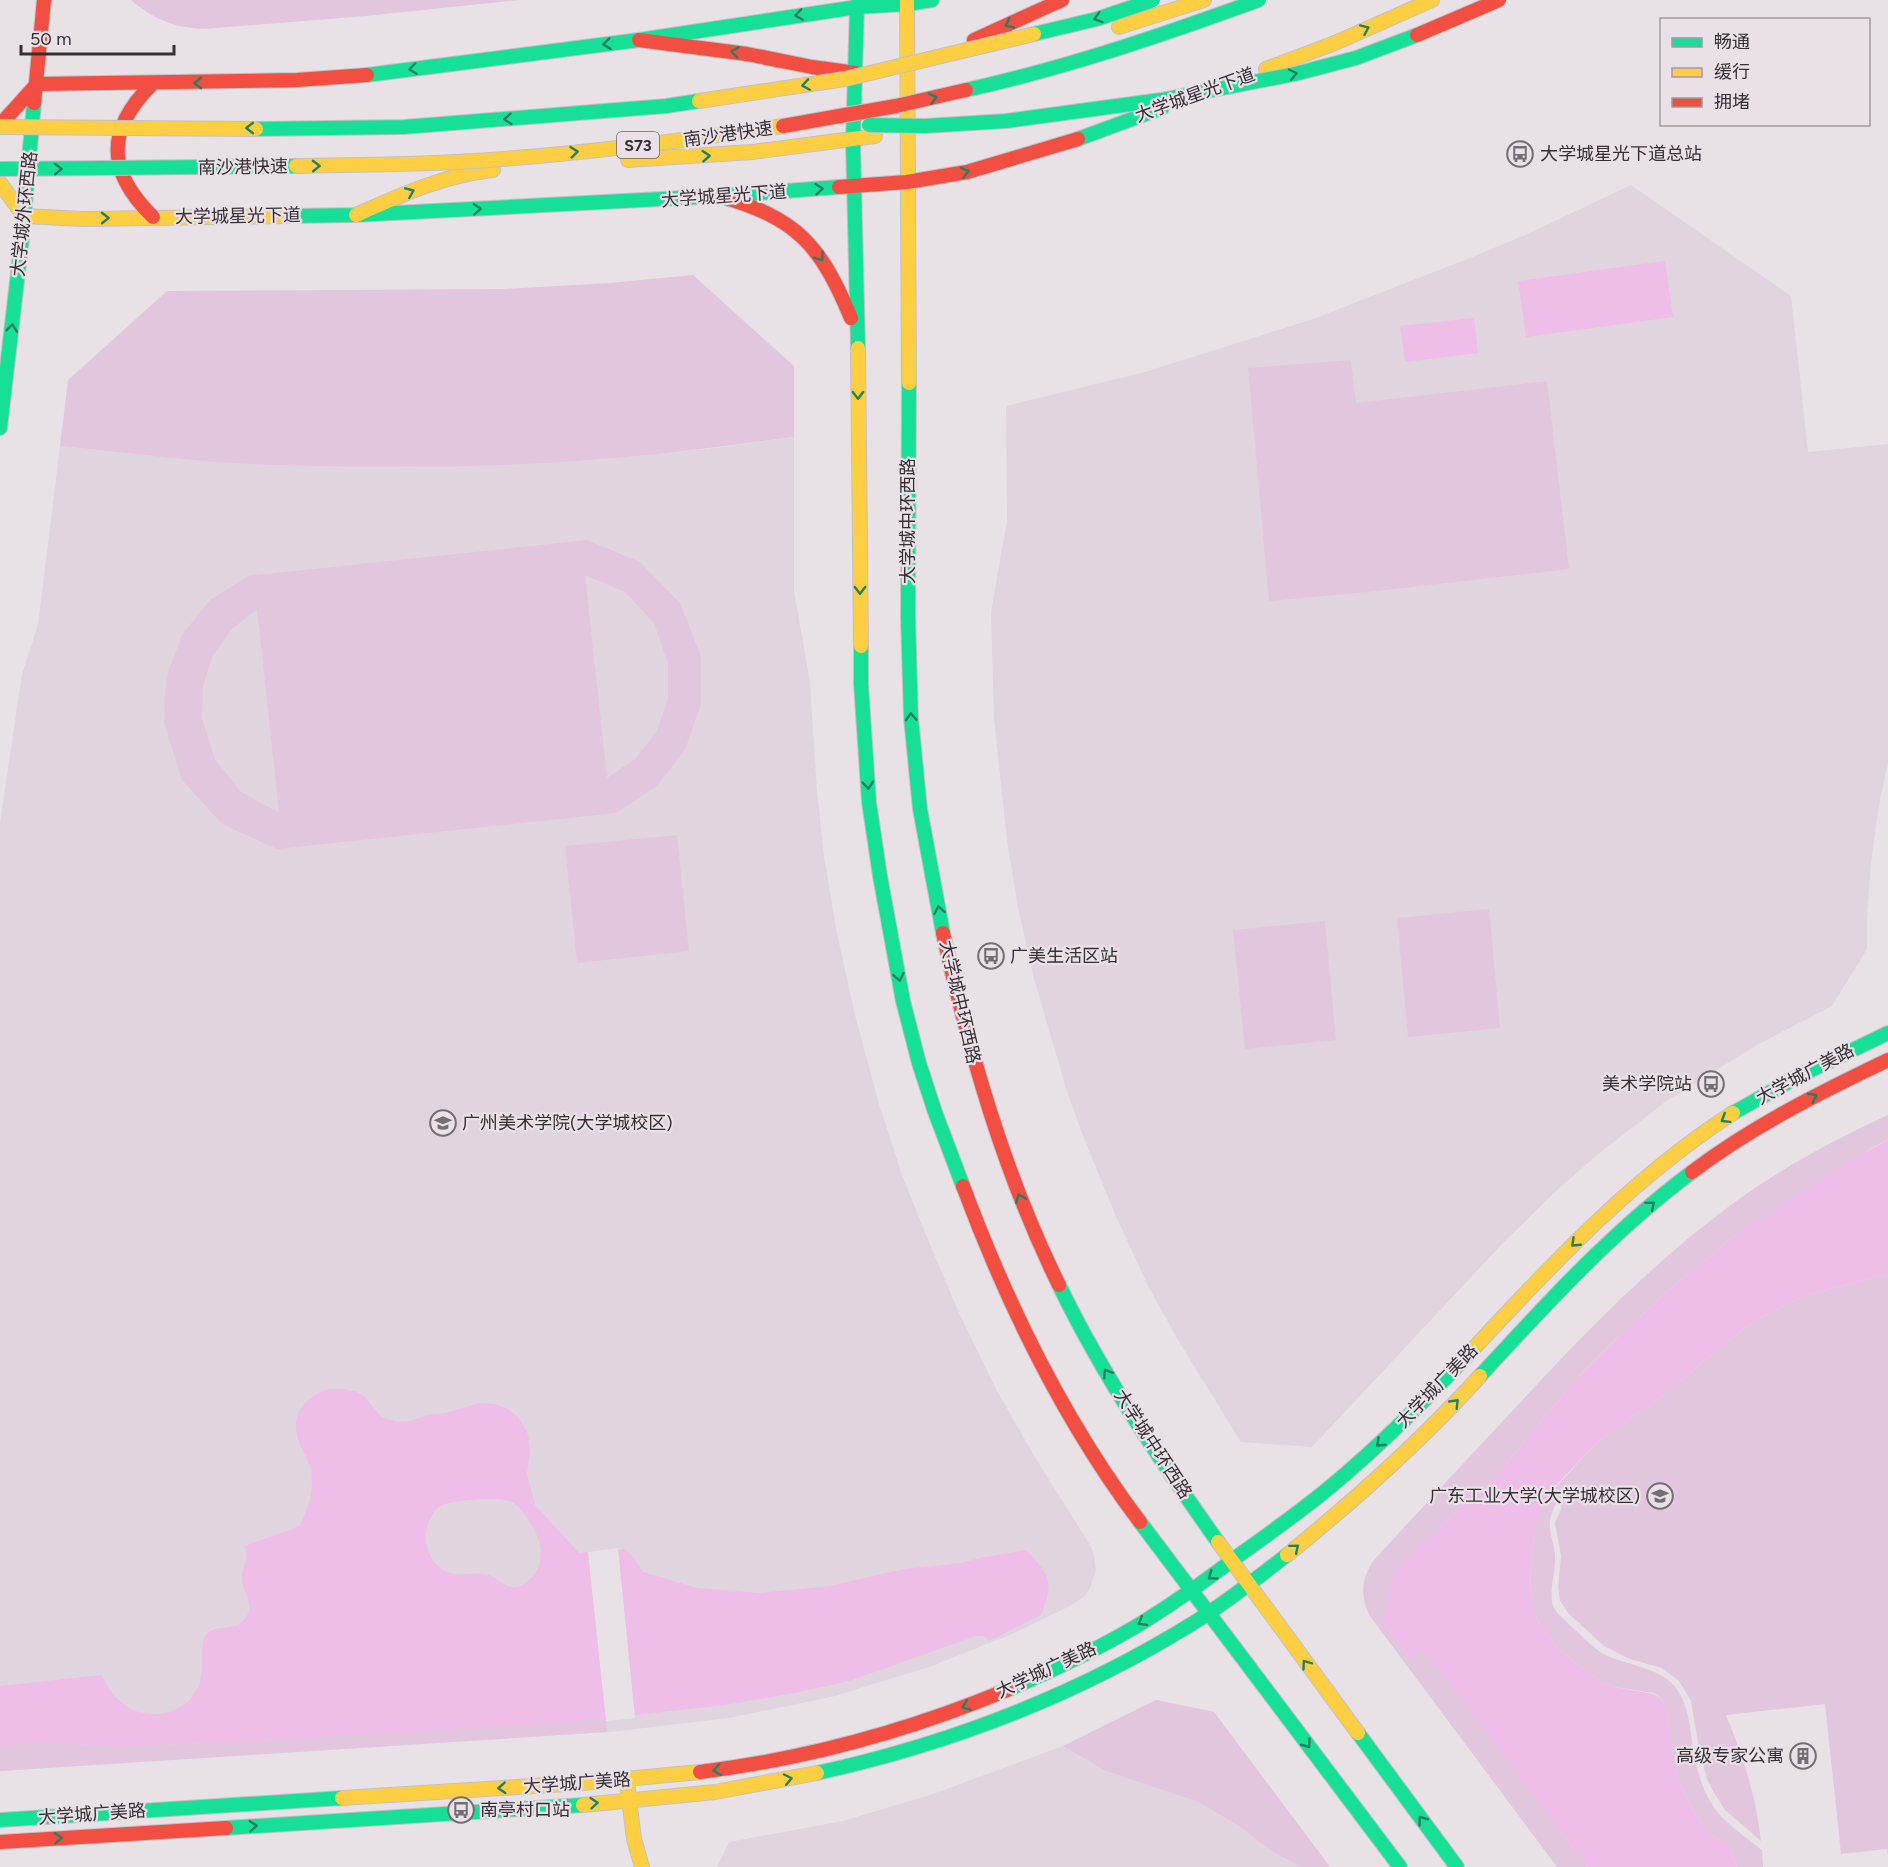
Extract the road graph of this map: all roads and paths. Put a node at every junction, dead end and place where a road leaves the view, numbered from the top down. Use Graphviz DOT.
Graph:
graph roads {
  1 [pos="44,0"];
  2 [pos="932,0"];
  3 [pos="1062,0"];
  4 [pos="1154,0"];
  5 [pos="1204,0"];
  6 [pos="1259,0"];
  7 [pos="1432,0"];
  8 [pos="1499,0"];
  9 [pos="907,2"];
  10 [pos="858,3"];
  11 [pos="639,40"];
  12 [pos="945,54"];
  13 [pos="908,68"];
  14 [pos="854,74"];
  15 [pos="1232,81"];
  16 [pos="37,84"];
  17 [pos="152,84"];
  18 [pos="798,124"];
  19 [pos="0,126"];
  20 [pos="908,131"];
  21 [pos="853,140"];
  22 [pos="0,170"];
  23 [pos="907,182"];
  24 [pos="0,183"];
  25 [pos="855,186"];
  26 [pos="719,196"];
  27 [pos="356,215"];
  28 [pos="24,216"];
  29 [pos="153,217"];
  30 [pos="858,337"];
  31 [pos="0,428"];
  32 [pos="1888,1034"];
  33 [pos="1888,1060"];
  34 [pos="1232,1561"];
  35 [pos="1249,1584"];
  36 [pos="1191,1591"];
  37 [pos="1208,1613"];
  38 [pos="627,1779"];
  39 [pos="629,1801"];
  40 [pos="0,1820"];
  41 [pos="0,1842"];
  42 [pos="642,1867"];
  43 [pos="1400,1867"];
  44 [pos="1458,1867"];
  1 -- 16 [label="main road, 大学城外环西路"];
  2 -- 9 [label="main road"];
  3 -- 12 [label="main road, one-way, bridge"];
  4 -- 12 [label="main road, 南沙港快速 / S73, one-way, bridge"];
  5 -- 13 [label="main road"];
  18 -- 6 [label="main road, 南沙港快速 / S73, one-way, bridge"];
  15 -- 7 [label="main road, 大学城星光下道, one-way"];
  18 -- 8 [label="main road, one-way, bridge"];
  9 -- 10 [label="main road"];
  9 -- 13 [label="main road, 大学城中环西路"];
  10 -- 11 [label="main road, one-way"];
  10 -- 14 [label="main road"];
  14 -- 11 [label="main road, one-way"];
  11 -- 17 [label="main road, one-way"];
  12 -- 19 [label="main road, 南沙港快速 / S73, one-way, bridge"];
  13 -- 14 [label="main road"];
  13 -- 20 [label="main road, 大学城中环西路"];
  14 -- 21 [label="main road"];
  15 -- 20 [label="main road"];
  23 -- 15 [label="main road, 大学城星光下道, one-way"];
  16 -- 17 [label="main road"];
  16 -- 19 [label="main road"];
  16 -- 28 [label="main road, 大学城外环西路"];
  17 -- 29 [label="main road"];
  22 -- 18 [label="main road, 南沙港快速 / S73, one-way, bridge"];
  20 -- 21 [label="main road"];
  20 -- 23 [label="main road, 大学城中环西路"];
  21 -- 25 [label="main road"];
  27 -- 21 [label="main road, one-way"];
  23 -- 25 [label="main road, 大学城星光下道"];
  34 -- 23 [label="main road, 大学城中环西路, one-way"];
  24 -- 28 [label="main road"];
  26 -- 25 [label="main road, 大学城星光下道, one-way"];
  25 -- 30 [label="main road"];
  27 -- 26 [label="main road, 大学城星光下道, one-way"];
  26 -- 30 [label="main road, one-way"];
  27 -- 29 [label="main road, 大学城星光下道"];
  28 -- 29 [label="main road, 大学城星光下道, one-way"];
  31 -- 28 [label="main road, 大学城外环西路, one-way"];
  30 -- 36 [label="main road, one-way"];
  32 -- 34 [label="main road, 大学城广美路, one-way"];
  35 -- 33 [label="main road, 大学城广美路, one-way"];
  34 -- 35 [label="main road, 大学城中环西路"];
  34 -- 36 [label="main road, 大学城广美路, one-way"];
  35 -- 37 [label="main road, 大学城广美路"];
  44 -- 35 [label="main road, 大学城中环西路, one-way"];
  36 -- 37 [label="main road"];
  36 -- 38 [label="main road, 大学城广美路, one-way"];
  39 -- 37 [label="main road, 大学城广美路, one-way"];
  37 -- 43 [label="main road, one-way"];
  38 -- 39 [label="main road"];
  38 -- 40 [label="main road, 大学城广美路, one-way"];
  41 -- 39 [label="main road, 大学城广美路, one-way"];
  39 -- 42 [label="main road"];
}
